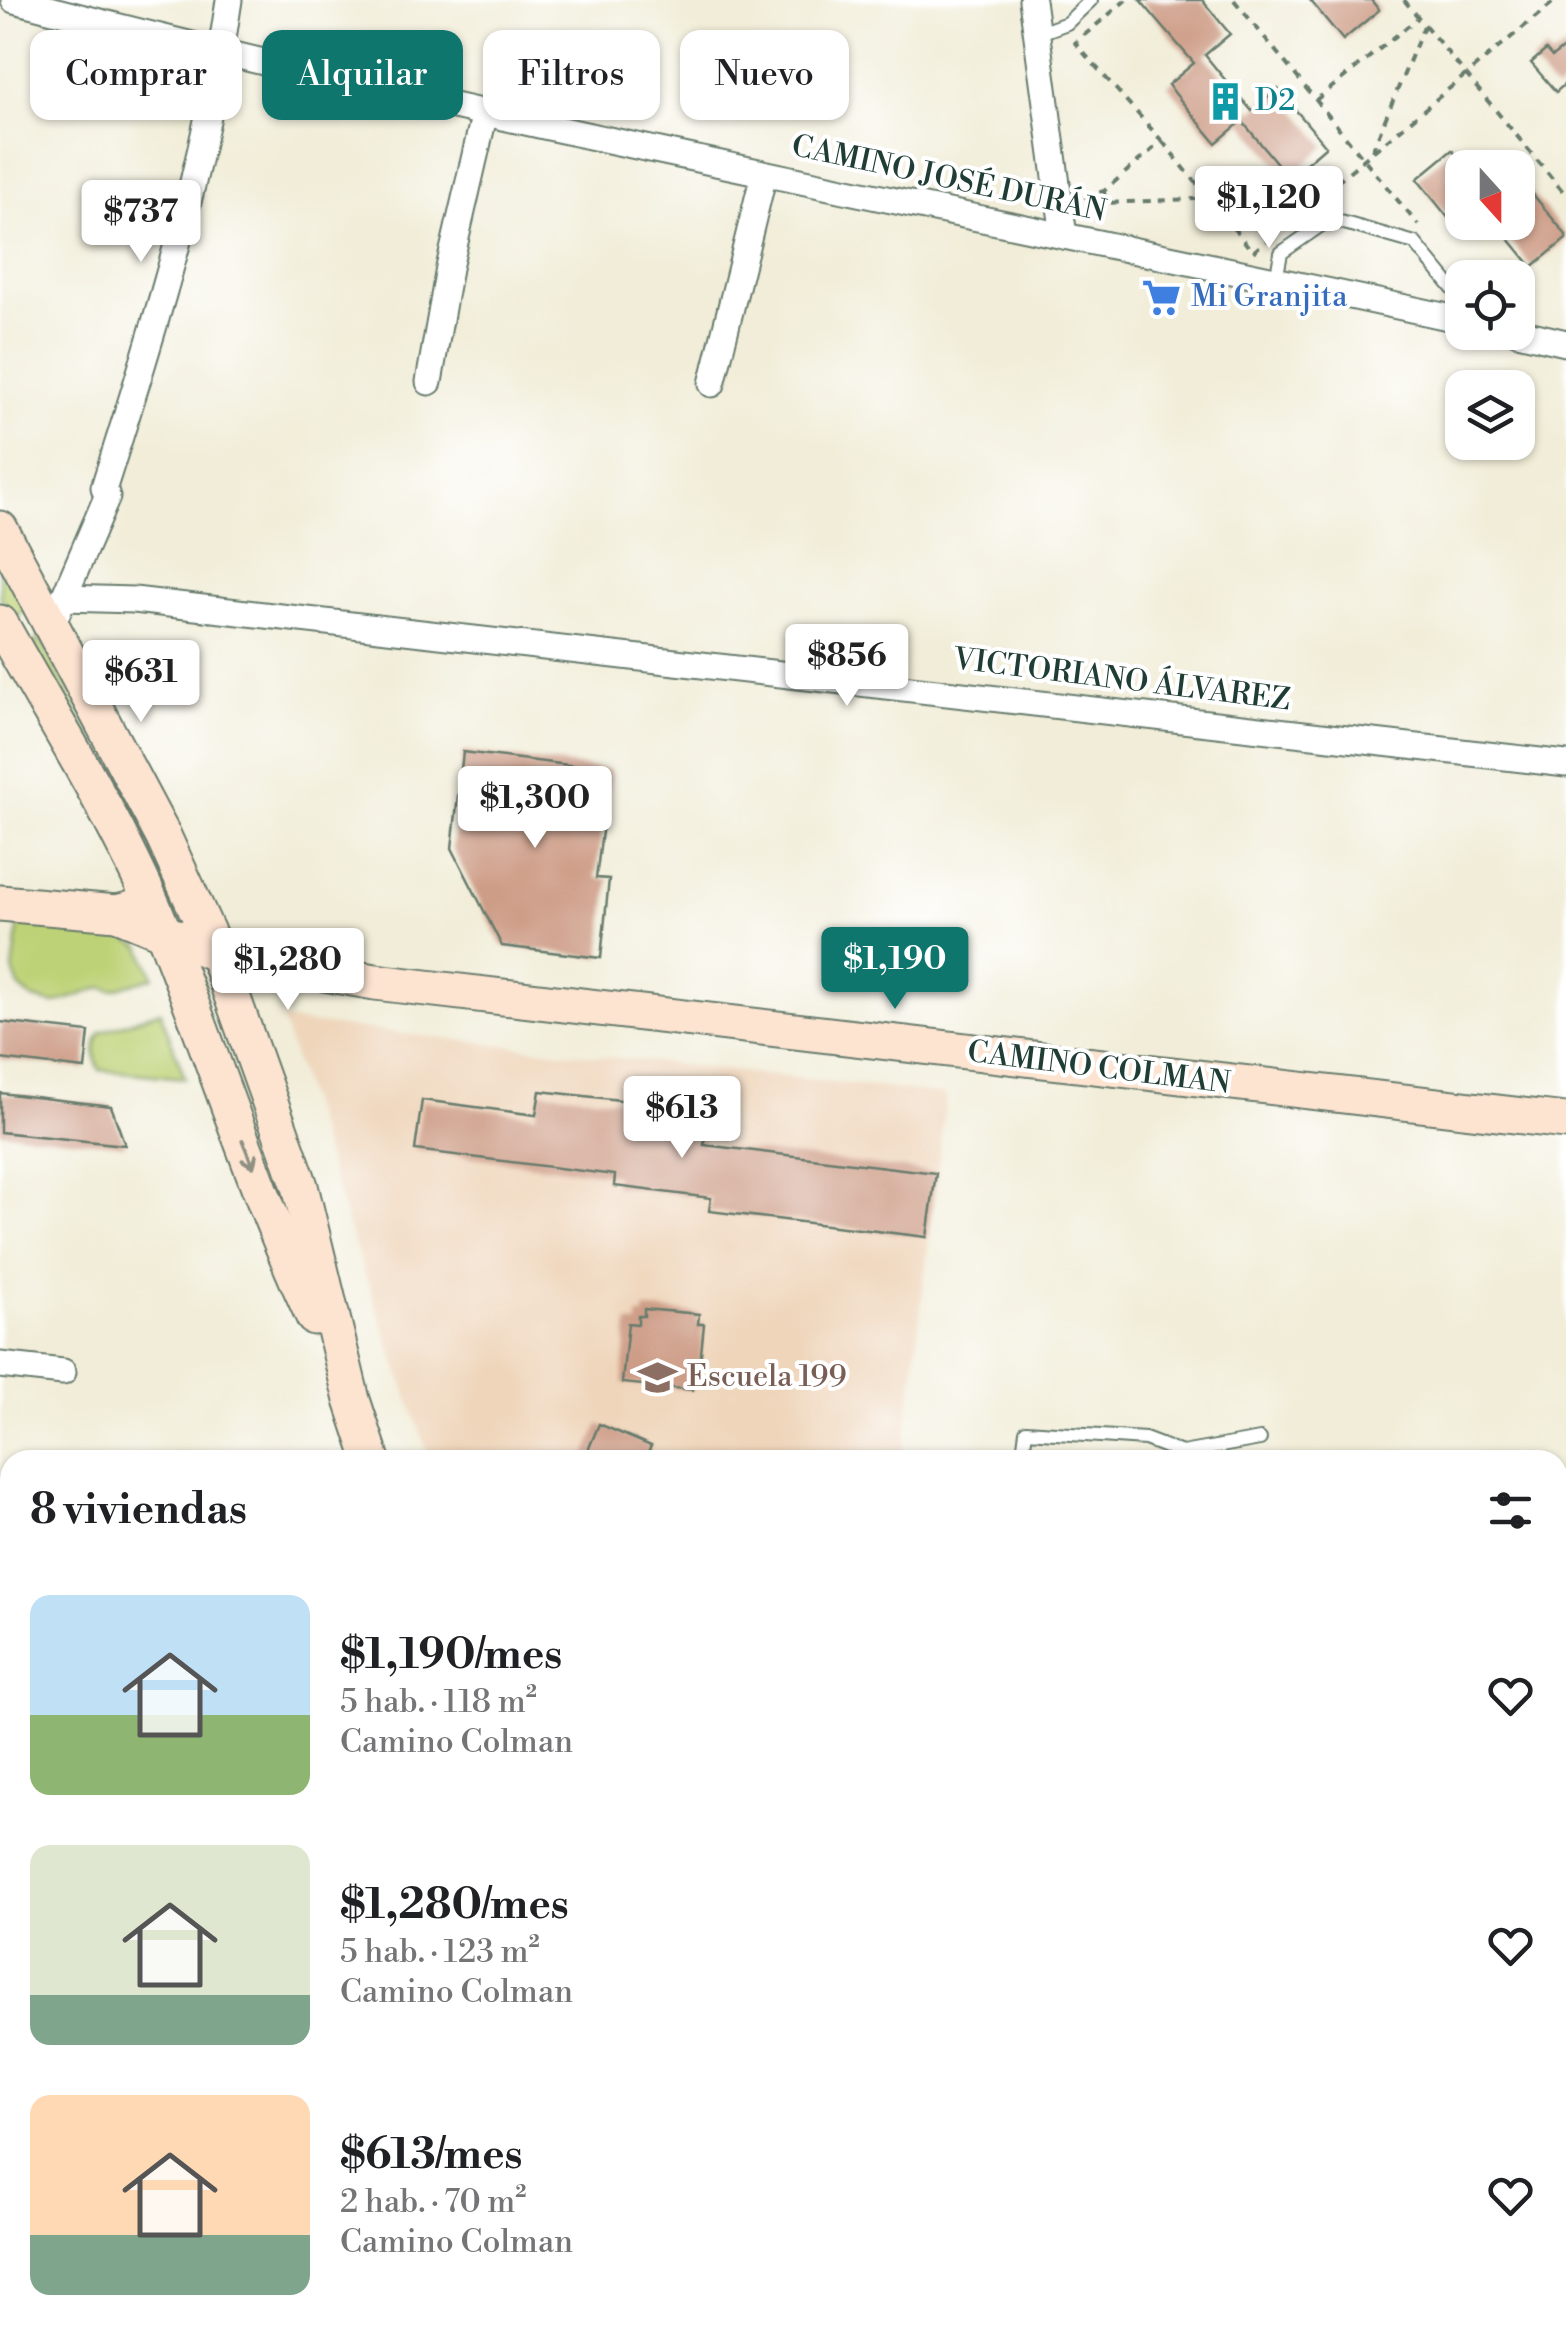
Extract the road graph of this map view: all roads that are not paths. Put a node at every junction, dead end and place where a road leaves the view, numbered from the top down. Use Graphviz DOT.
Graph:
graph roads {
  1 [pos="14,0"];
  2 [pos="229,0"];
  3 [pos="1032,0"];
  4 [pos="1091,0"];
  5 [pos="129,30"];
  6 [pos="225,30"];
  7 [pos="1037,34"];
  8 [pos="242,59"];
  9 [pos="483,112"];
  10 [pos="206,120"];
  11 [pos="483,120"];
  12 [pos="521,120"];
  13 [pos="764,174"];
  14 [pos="1064,236"];
  15 [pos="1445,279"];
  16 [pos="1276,280"];
  17 [pos="1445,316"];
  18 [pos="1535,336"];
  19 [pos="1566,343"];
  20 [pos="429,382"];
  21 [pos="712,384"];
  22 [pos="104,487"];
  23 [pos="0,529"];
  24 [pos="79,566"];
  25 [pos="134,600"];
  26 [pos="53,610"];
  27 [pos="0,623"];
  28 [pos="18,655"];
  29 [pos="50,712"];
  30 [pos="1566,764"];
  31 [pos="126,851"];
  32 [pos="142,900"];
  33 [pos="0,903"];
  34 [pos="198,964"];
  35 [pos="290,968"];
  36 [pos="241,1021"];
  37 [pos="1566,1121"];
  38 [pos="282,1135"];
  39 [pos="0,1364"];
  40 [pos="63,1372"];
  41 [pos="352,1400"];
  42 [pos="1260,1438"];
  43 [pos="369,1450"];
  44 [pos="1023,1450"];
  45 [pos="1169,1450"];
  46 [pos="1208,1450"];
  1 -- 5 [label="street, CAMINO JOSÉ DURÁN"];
  2 -- 6 [label="street"];
  3 -- 7 [label="street"];
  4 -- 7 [label="lane"];
  7 -- 14 [label="street"];
  8 -- 9 [label="street, CAMINO JOSÉ DURÁN"];
  10 -- 22 [label="street"];
  11 -- 20 [label="street"];
  12 -- 13 [label="street, CAMINO JOSÉ DURÁN"];
  13 -- 14 [label="street, CAMINO JOSÉ DURÁN"];
  13 -- 21 [label="street"];
  14 -- 16 [label="street, CAMINO JOSÉ DURÁN"];
  15 -- 16 [label="lane"];
  16 -- 17 [label="street, CAMINO JOSÉ DURÁN"];
  18 -- 19 [label="street"];
  22 -- 24 [label="street"];
  22 -- 26 [label="street"];
  23 -- 26 [label="main road"];
  24 -- 25 [label="street, VICTORIANO ÁLVAREZ"];
  24 -- 26 [label="street"];
  25 -- 26 [label="street, VICTORIANO ÁLVAREZ"];
  25 -- 30 [label="street, VICTORIANO ÁLVAREZ"];
  26 -- 28 [label="street"];
  26 -- 32 [label="main road"];
  27 -- 28 [label="main road"];
  28 -- 29 [label="main road"];
  29 -- 31 [label="main road"];
  29 -- 32 [label="main road"];
  31 -- 32 [label="main road"];
  31 -- 32 [label="main road"];
  32 -- 33 [label="main road"];
  32 -- 34 [label="main road"];
  32 -- 34 [label="main road"];
  34 -- 35 [label="main road, CAMINO COLMAN"];
  34 -- 36 [label="main road"];
  34 -- 38 [label="main road"];
  34 -- 41 [label="main road, one-way"];
  35 -- 36 [label="main road"];
  35 -- 37 [label="main road, CAMINO COLMAN"];
  36 -- 38 [label="main road"];
  38 -- 41 [label="main road"];
  39 -- 40 [label="street"];
  41 -- 43 [label="main road"];
  42 -- 46 [label="lane"];
  44 -- 45 [label="lane"];
}
